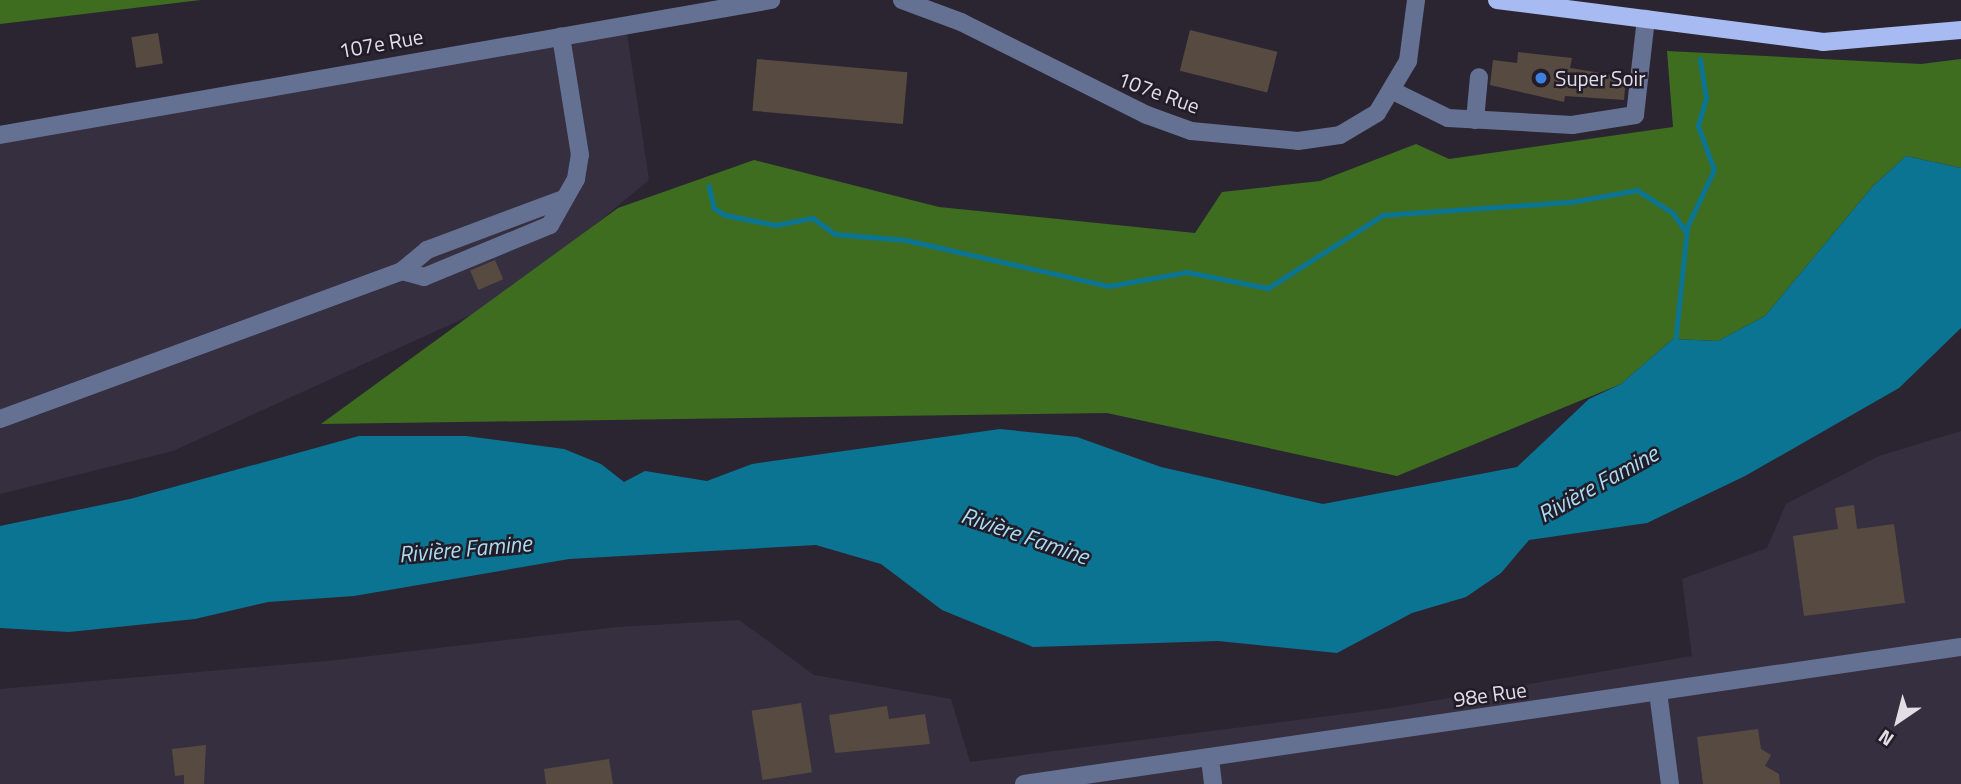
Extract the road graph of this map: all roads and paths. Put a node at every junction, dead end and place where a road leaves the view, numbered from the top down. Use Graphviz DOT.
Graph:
graph roads {
  1 [pos="771,0"];
  2 [pos="902,0"];
  3 [pos="1416,0"];
  4 [pos="1497,0"];
  5 [pos="1646,19"];
  6 [pos="1961,30"];
  7 [pos="561,37"];
  8 [pos="1479,77"];
  9 [pos="1393,91"];
  10 [pos="1475,120"];
  11 [pos="0,135"];
  12 [pos="0,419"];
  13 [pos="1961,647"];
  14 [pos="1658,692"];
  15 [pos="1210,759"];
  16 [pos="1024,784"];
  17 [pos="1213,784"];
  18 [pos="1670,784"];
  1 -- 7 [label="street, 107e Rue"];
  2 -- 9 [label="street, 107e Rue"];
  3 -- 9 [label="street, 107e Rue"];
  4 -- 5 [label="main road"];
  5 -- 6 [label="main road"];
  5 -- 10 [label="street"];
  7 -- 11 [label="street, 107e Rue"];
  7 -- 12 [label="street"];
  8 -- 10 [label="street"];
  9 -- 10 [label="street"];
  13 -- 14 [label="street, 98e Rue"];
  14 -- 15 [label="street, 98e Rue"];
  14 -- 18 [label="street"];
  15 -- 16 [label="street, 98e Rue"];
  15 -- 17 [label="street"];
}
